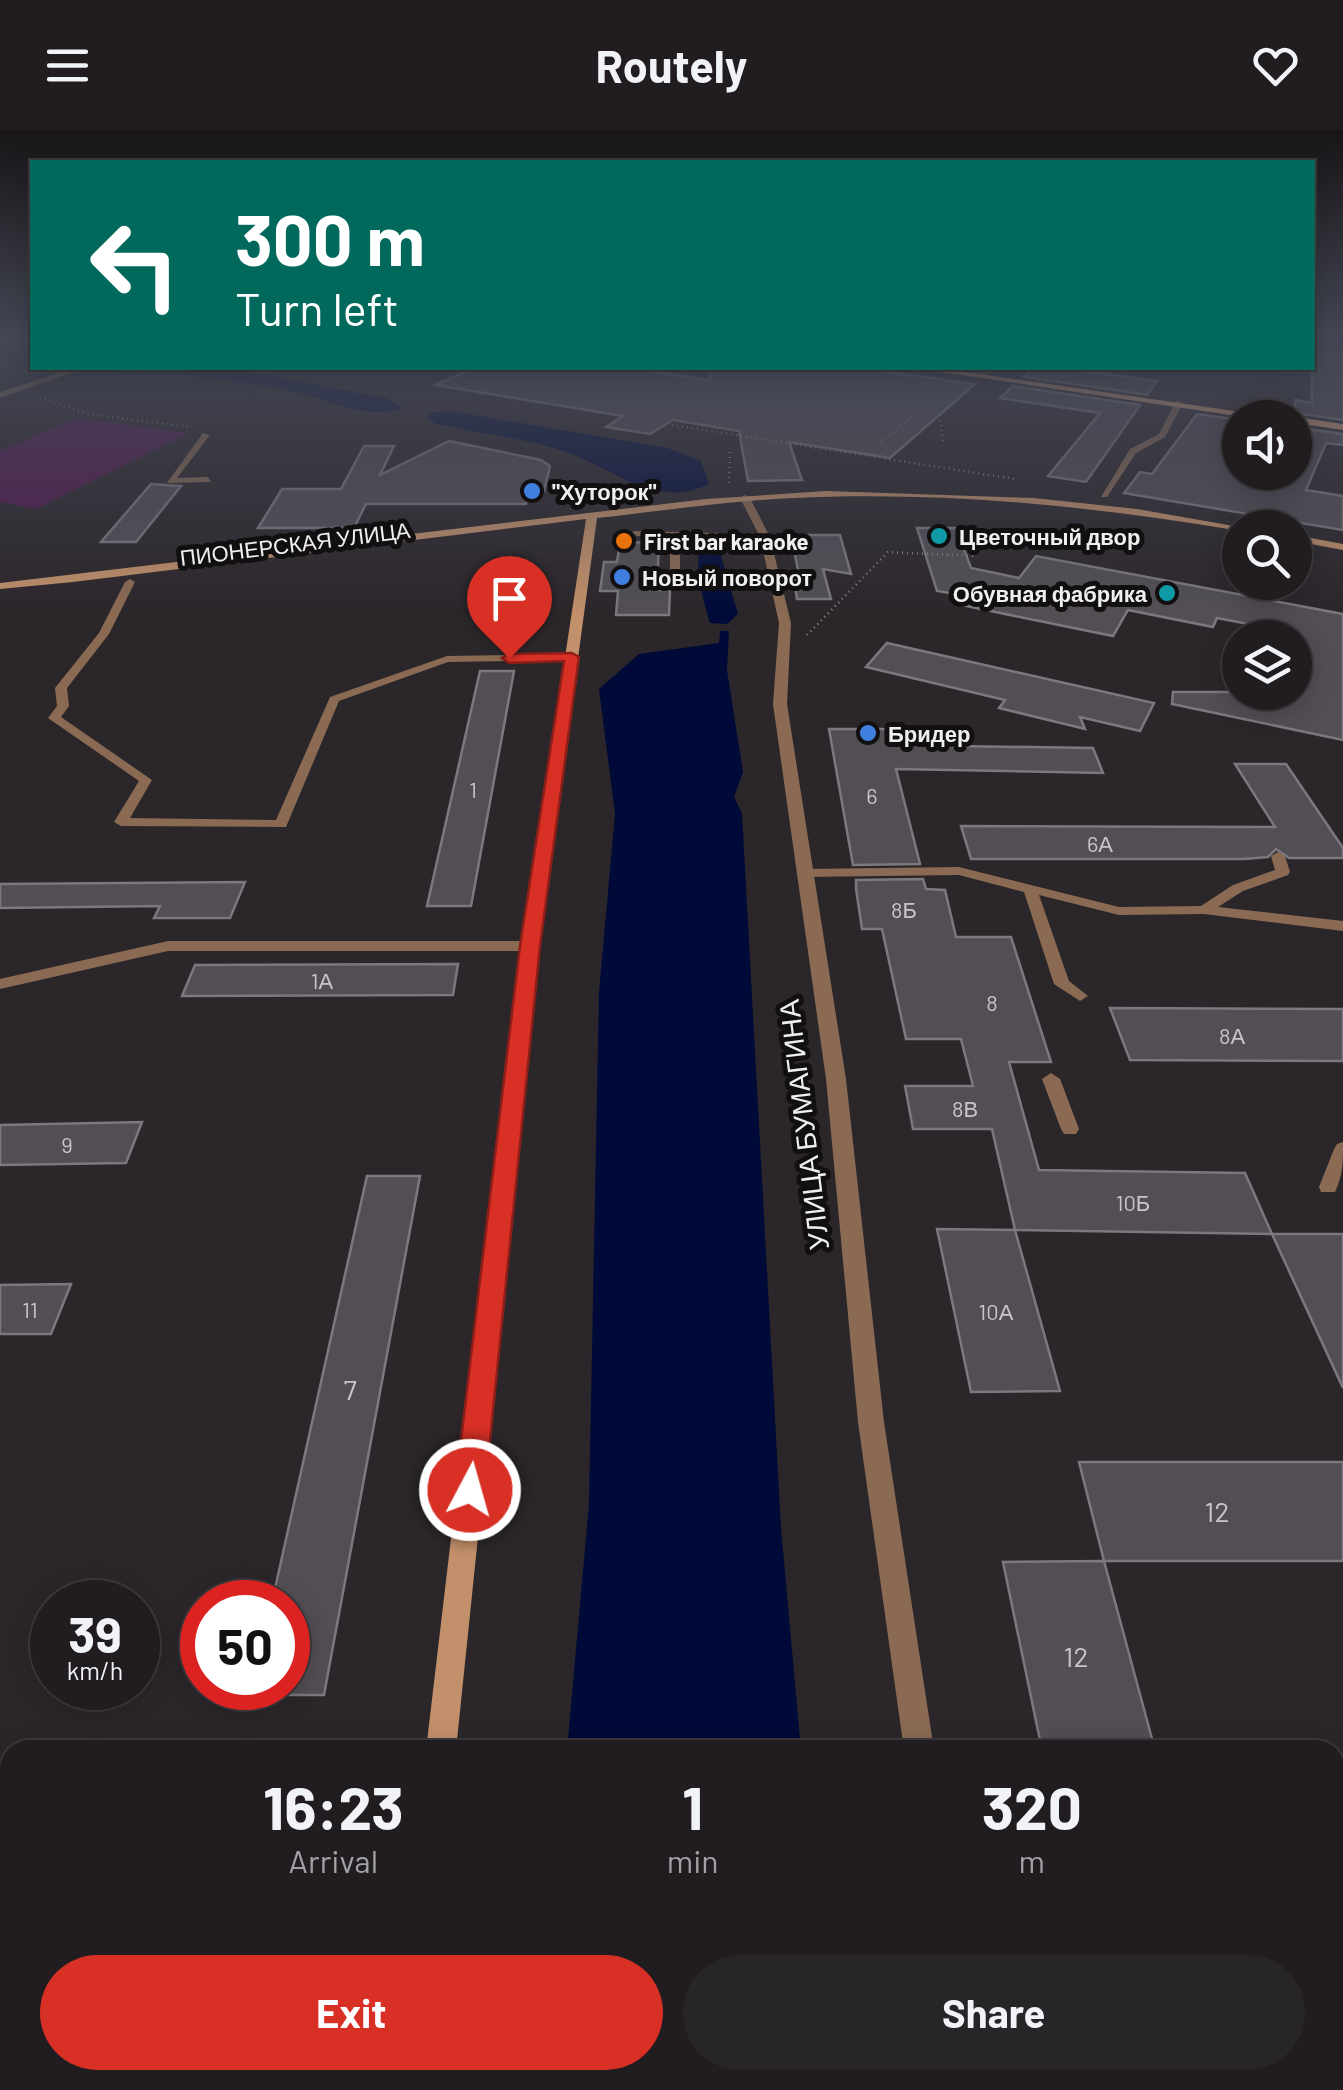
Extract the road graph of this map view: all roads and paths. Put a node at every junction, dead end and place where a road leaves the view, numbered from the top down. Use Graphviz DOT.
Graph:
graph roads {
  1 [pos="199,431"];
  2 [pos="713,431"];
  3 [pos="894,431"];
  4 [pos="941,431"];
  5 [pos="1164,431"];
  6 [pos="206,435"];
  7 [pos="881,442"];
  8 [pos="942,442"];
  9 [pos="730,452"];
  10 [pos="208,480"];
  11 [pos="1020,480"];
  12 [pos="729,491"];
  13 [pos="1104,495"];
  14 [pos="745,498"];
  15 [pos="592,516"];
  16 [pos="1222,525"];
  17 [pos="637,533"];
  18 [pos="675,534"];
  19 [pos="766,537"];
  20 [pos="1312,541"];
  21 [pos="1343,546"];
  22 [pos="974,556"];
  23 [pos="675,577"];
  24 [pos="130,582"];
  25 [pos="0,586"];
  26 [pos="0,596"];
  27 [pos="572,657"];
  28 [pos="781,662"];
  29 [pos="1278,856"];
  30 [pos="803,873"];
  31 [pos="1030,889"];
  32 [pos="1204,910"];
  33 [pos="1343,926"];
  34 [pos="530,946"];
  35 [pos="0,984"];
  36 [pos="1080,996"];
  37 [pos="1052,1079"];
  38 [pos="1070,1129"];
  39 [pos="1343,1149"];
  40 [pos="1328,1187"];
  41 [pos="442,1740"];
  42 [pos="918,1740"];
  1 -- 6 [label="path"];
  2 -- 11 [label="path"];
  3 -- 7 [label="path"];
  4 -- 8 [label="path"];
  5 -- 13 [label="lane"];
  6 -- 10 [label="lane"];
  9 -- 12 [label="path"];
  14 -- 15 [label="main road, ПИОНЕРСКАЯ УЛИЦА"];
  14 -- 16 [label="main road, ПИОНЕРСКАЯ УЛИЦА"];
  14 -- 19 [label="street, УЛИЦА БУМАГИНА"];
  15 -- 24 [label="main road, ПИОНЕРСКАЯ УЛИЦА"];
  15 -- 25 [label="main road, ПИОНЕРСКАЯ УЛИЦА"];
  15 -- 27 [label="main road"];
  17 -- 18 [label="lane"];
  18 -- 19 [label="lane"];
  18 -- 23 [label="lane"];
  19 -- 28 [label="street, УЛИЦА БУМАГИНА"];
  20 -- 21 [label="main road"];
  22 -- 28 [label="path"];
  24 -- 26 [label="main road, ПИОНЕРСКАЯ УЛИЦА"];
  24 -- 27 [label="lane"];
  27 -- 34 [label="main road"];
  28 -- 30 [label="street, УЛИЦА БУМАГИНА"];
  29 -- 32 [label="lane"];
  30 -- 31 [label="lane"];
  30 -- 42 [label="street, УЛИЦА БУМАГИНА"];
  31 -- 32 [label="lane"];
  31 -- 36 [label="lane"];
  32 -- 33 [label="lane"];
  34 -- 35 [label="lane"];
  34 -- 41 [label="main road"];
  37 -- 38 [label="lane"];
  39 -- 40 [label="lane"];
}
